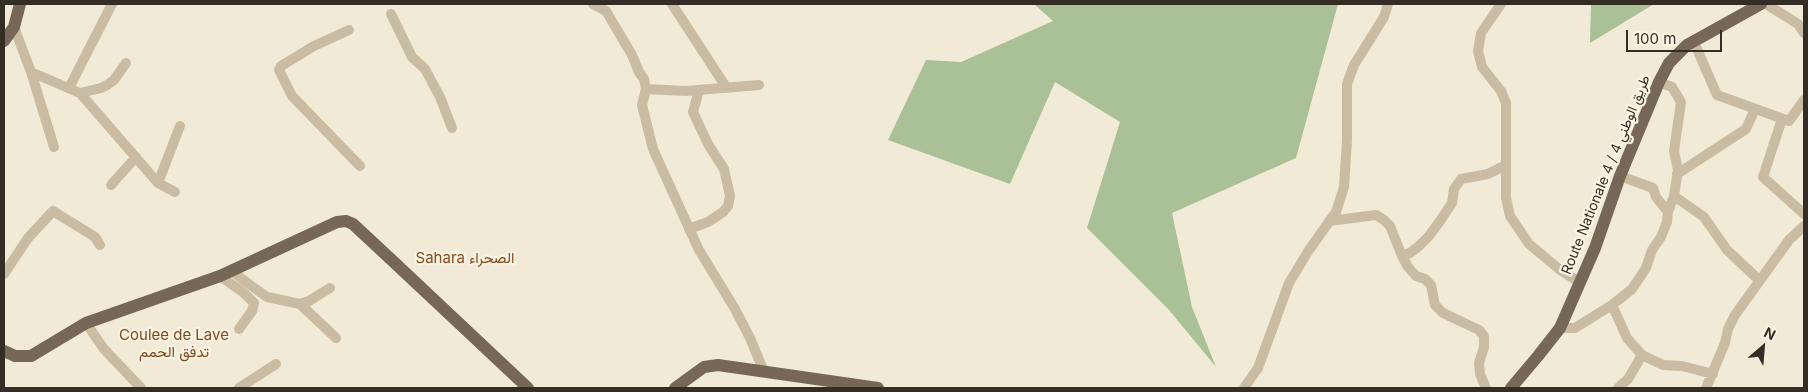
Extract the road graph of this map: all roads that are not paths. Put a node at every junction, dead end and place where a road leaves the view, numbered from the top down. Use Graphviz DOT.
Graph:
graph roads {
  1 [pos="20,4"];
  2 [pos="112,4"];
  3 [pos="593,4"];
  4 [pos="672,4"];
  5 [pos="1388,4"];
  6 [pos="1502,4"];
  7 [pos="1760,4"];
  8 [pos="1766,4"];
  9 [pos="390,14"];
  10 [pos="14,27"];
  11 [pos="349,30"];
  12 [pos="1804,33"];
  13 [pos="4,42"];
  14 [pos="1694,42"];
  15 [pos="126,63"];
  16 [pos="31,72"];
  17 [pos="1659,82"];
  18 [pos="759,85"];
  19 [pos="726,87"];
  20 [pos="69,88"];
  21 [pos="646,89"];
  22 [pos="699,90"];
  23 [pos="80,92"];
  24 [pos="1804,100"];
  25 [pos="1755,109"];
  26 [pos="1782,118"];
  27 [pos="180,126"];
  28 [pos="452,128"];
  29 [pos="54,147"];
  30 [pos="136,157"];
  31 [pos="1506,165"];
  32 [pos="360,166"];
  33 [pos="1677,174"];
  34 [pos="1620,176"];
  35 [pos="158,183"];
  36 [pos="111,185"];
  37 [pos="175,192"];
  38 [pos="1674,196"];
  39 [pos="1668,212"];
  40 [pos="1804,214"];
  41 [pos="1329,222"];
  42 [pos="1804,226"];
  43 [pos="689,229"];
  44 [pos="100,245"];
  45 [pos="1402,256"];
  46 [pos="232,270"];
  47 [pos="4,274"];
  48 [pos="220,276"];
  49 [pos="1759,280"];
  50 [pos="1579,282"];
  51 [pos="330,288"];
  52 [pos="300,304"];
  53 [pos="1612,305"];
  54 [pos="86,323"];
  55 [pos="1560,328"];
  56 [pos="238,329"];
  57 [pos="336,338"];
  58 [pos="4,351"];
  59 [pos="1642,355"];
  60 [pos="276,364"];
  61 [pos="764,372"];
  62 [pos="1713,374"];
  63 [pos="141,388"];
  64 [pos="239,388"];
  65 [pos="528,388"];
  66 [pos="675,388"];
  67 [pos="878,388"];
  68 [pos="1244,388"];
  69 [pos="1486,388"];
  70 [pos="1511,388"];
  71 [pos="1618,388"];
  72 [pos="1706,388"];
  1 -- 10 [label="main road"];
  2 -- 20 [label="street"];
  3 -- 21 [label="street"];
  4 -- 19 [label="street"];
  5 -- 41 [label="street"];
  6 -- 31 [label="street"];
  7 -- 14 [label="main road, Route Nationale 4 / طريق الوطني 4"];
  8 -- 12 [label="street"];
  9 -- 28 [label="street"];
  10 -- 13 [label="main road"];
  10 -- 16 [label="street"];
  11 -- 32 [label="street"];
  14 -- 17 [label="main road, Route Nationale 4 / طريق الوطني 4"];
  14 -- 25 [label="street"];
  15 -- 23 [label="street"];
  16 -- 20 [label="street"];
  16 -- 29 [label="street"];
  17 -- 33 [label="street"];
  17 -- 34 [label="main road, Route Nationale 4 / طريق الوطني 4"];
  18 -- 19 [label="street"];
  19 -- 22 [label="street"];
  20 -- 23 [label="street"];
  21 -- 22 [label="street"];
  21 -- 43 [label="street"];
  22 -- 43 [label="street"];
  23 -- 30 [label="street"];
  24 -- 26 [label="street"];
  25 -- 26 [label="street"];
  25 -- 33 [label="street"];
  26 -- 40 [label="street"];
  27 -- 35 [label="street"];
  30 -- 35 [label="street"];
  30 -- 36 [label="street"];
  31 -- 45 [label="street"];
  31 -- 50 [label="street"];
  33 -- 38 [label="street"];
  34 -- 39 [label="street"];
  34 -- 50 [label="main road, Route Nationale 4 / طريق الوطني 4"];
  35 -- 37 [label="street"];
  38 -- 39 [label="street"];
  38 -- 49 [label="street"];
  39 -- 53 [label="street"];
  41 -- 45 [label="street"];
  41 -- 68 [label="street"];
  42 -- 49 [label="street"];
  43 -- 61 [label="street"];
  44 -- 47 [label="street"];
  45 -- 69 [label="street"];
  46 -- 48 [label="main road"];
  46 -- 52 [label="street"];
  46 -- 65 [label="main road"];
  48 -- 54 [label="main road"];
  48 -- 56 [label="street"];
  49 -- 62 [label="street"];
  50 -- 55 [label="main road, Route Nationale 4 / طريق الوطني 4"];
  51 -- 52 [label="street"];
  52 -- 57 [label="street"];
  53 -- 55 [label="street"];
  53 -- 59 [label="street"];
  54 -- 58 [label="main road"];
  54 -- 63 [label="street"];
  55 -- 70 [label="main road, Route Nationale 4 / طريق الوطني 4"];
  59 -- 62 [label="street"];
  59 -- 71 [label="street"];
  60 -- 64 [label="street"];
  61 -- 66 [label="main road"];
  61 -- 67 [label="main road"];
  62 -- 72 [label="street"];
}
